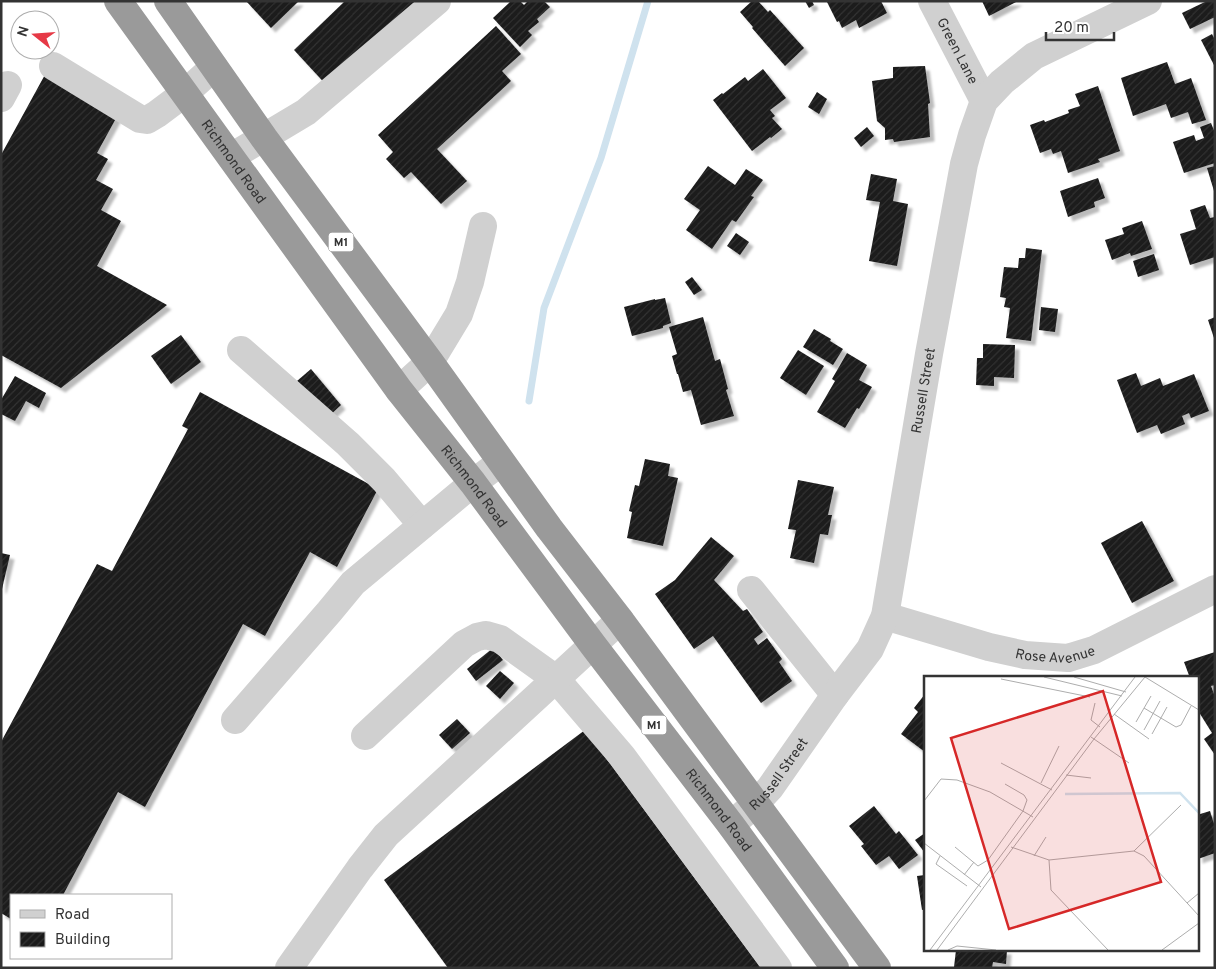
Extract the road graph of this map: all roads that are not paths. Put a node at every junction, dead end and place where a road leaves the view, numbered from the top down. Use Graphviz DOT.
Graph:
graph roads {
  1 [pos="118,1"];
  2 [pos="168,1"];
  3 [pos="437,1"];
  4 [pos="932,1"];
  5 [pos="1148,1"];
  6 [pos="53,66"];
  7 [pos="214,67"];
  8 [pos="184,93"];
  9 [pos="984,101"];
  10 [pos="264,138"];
  11 [pos="231,157"];
  12 [pos="483,226"];
  13 [pos="241,350"];
  14 [pos="430,362"];
  15 [pos="399,390"];
  16 [pos="501,462"];
  17 [pos="473,483"];
  18 [pos="422,525"];
  19 [pos="1215,589"];
  20 [pos="751,590"];
  21 [pos="885,616"];
  22 [pos="620,620"];
  23 [pos="593,645"];
  24 [pos="556,678"];
  25 [pos="835,695"];
  26 [pos="235,720"];
  27 [pos="365,736"];
  28 [pos="755,804"];
  29 [pos="731,826"];
  30 [pos="289,968"];
  31 [pos="778,968"];
  32 [pos="835,968"];
  33 [pos="877,968"];
  1 -- 8 [label="highway, Richmond Road / M1"];
  2 -- 7 [label="highway, M1"];
  3 -- 10 [label="street"];
  4 -- 9 [label="street, Green Lane"];
  5 -- 9 [label="street, Russell Street"];
  6 -- 8 [label="street"];
  7 -- 8 [label="street"];
  7 -- 10 [label="highway, M1"];
  8 -- 11 [label="highway, Richmond Road / M1"];
  9 -- 21 [label="street, Russell Street"];
  10 -- 11 [label="street"];
  10 -- 14 [label="highway, M1"];
  11 -- 15 [label="highway, Richmond Road / M1"];
  12 -- 14 [label="street"];
  13 -- 18 [label="street"];
  14 -- 15 [label="street"];
  14 -- 16 [label="highway, M1"];
  15 -- 17 [label="highway, Richmond Road / M1"];
  16 -- 17 [label="street"];
  16 -- 22 [label="highway, M1"];
  17 -- 18 [label="street"];
  17 -- 23 [label="highway, Richmond Road / M1"];
  18 -- 26 [label="street"];
  19 -- 21 [label="street, Rose Avenue"];
  20 -- 25 [label="street"];
  21 -- 25 [label="street, Russell Street"];
  22 -- 23 [label="street"];
  22 -- 28 [label="highway, M1"];
  23 -- 24 [label="street"];
  23 -- 29 [label="highway, Richmond Road / M1"];
  24 -- 27 [label="street"];
  24 -- 30 [label="street"];
  24 -- 31 [label="street"];
  25 -- 28 [label="street, Russell Street"];
  28 -- 29 [label="street, Russell Street"];
  28 -- 33 [label="highway, M1"];
  29 -- 32 [label="highway, Richmond Road / M1"];
}
